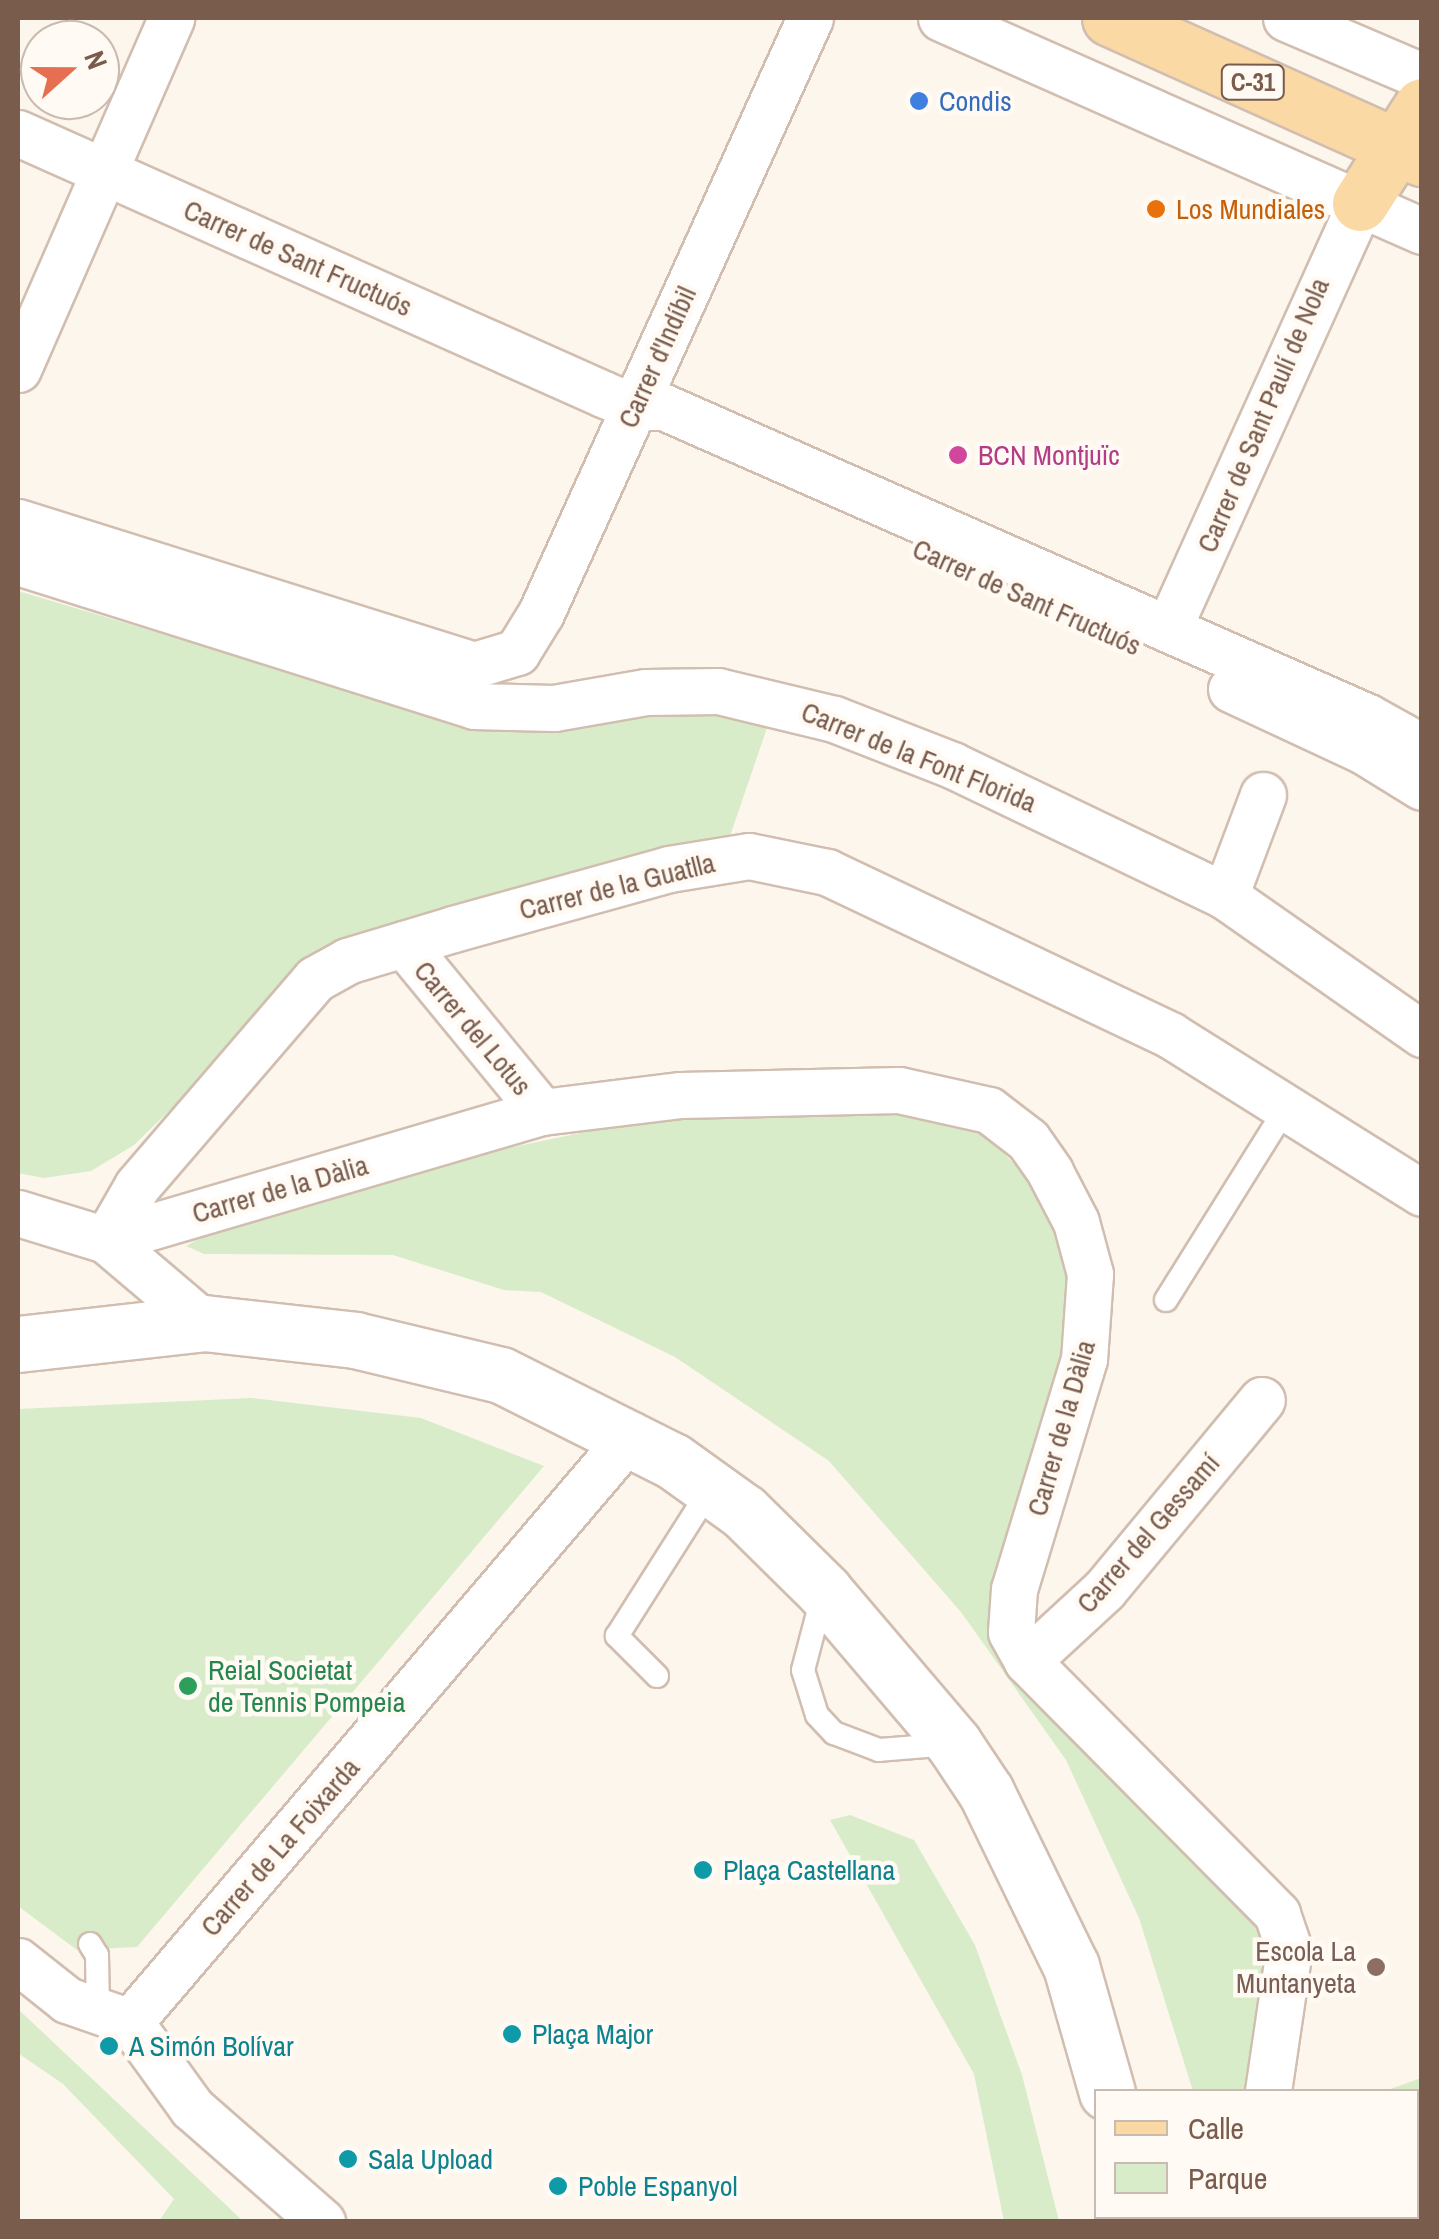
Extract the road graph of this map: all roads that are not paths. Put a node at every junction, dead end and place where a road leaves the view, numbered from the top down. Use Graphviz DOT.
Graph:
graph roads {
  1 [pos="172,18"];
  2 [pos="810,18"];
  3 [pos="941,18"];
  4 [pos="1110,18"];
  5 [pos="1286,18"];
  6 [pos="1422,76"];
  7 [pos="18,132"];
  8 [pos="1413,137"];
  9 [pos="102,169"];
  10 [pos="1360,203"];
  11 [pos="1422,231"];
  12 [pos="18,369"];
  13 [pos="634,407"];
  14 [pos="18,522"];
  15 [pos="18,562"];
  16 [pos="1168,628"];
  17 [pos="1422,748"];
  18 [pos="1422,786"];
  19 [pos="1263,795"];
  20 [pos="1225,896"];
  21 [pos="404,944"];
  22 [pos="1422,1034"];
  23 [pos="1287,1106"];
  24 [pos="542,1112"];
  25 [pos="1422,1194"];
  26 [pos="18,1213"];
  27 [pos="106,1240"];
  28 [pos="1166,1300"];
  29 [pos="204,1322"];
  30 [pos="18,1344"];
  31 [pos="1262,1400"];
  32 [pos="630,1435"];
  33 [pos="711,1488"];
  34 [pos="824,1591"];
  35 [pos="1027,1661"];
  36 [pos="657,1676"];
  37 [pos="954,1744"];
  38 [pos="90,1944"];
  39 [pos="18,1961"];
  40 [pos="114,2016"];
  41 [pos="1106,2089"];
  42 [pos="1268,2089"];
  43 [pos="322,2222"];
  1 -- 9 [label="street"];
  2 -- 13 [label="street, Carrer d'Indíbil"];
  3 -- 10 [label="street"];
  4 -- 8 [label="main road, C-31"];
  5 -- 6 [label="street"];
  7 -- 9 [label="street, Carrer de Sant Fructuós"];
  8 -- 10 [label="main road"];
  9 -- 12 [label="street"];
  9 -- 13 [label="street, Carrer de Sant Fructuós"];
  10 -- 11 [label="street"];
  10 -- 16 [label="street, Carrer de Sant Paulí de Nola"];
  13 -- 14 [label="street, Carrer d'Indíbil"];
  13 -- 16 [label="street, Carrer de Sant Fructuós"];
  13 -- 18 [label="street, Carrer de Sant Fructuós"];
  15 -- 20 [label="street, Carrer de la Font Florida"];
  16 -- 17 [label="street, Carrer de Sant Fructuós"];
  19 -- 20 [label="street"];
  20 -- 22 [label="street, Carrer de la Font Florida"];
  21 -- 23 [label="street, Carrer de la Guatlla"];
  21 -- 24 [label="street, Carrer del Lotus"];
  21 -- 27 [label="street, Carrer de la Guatlla"];
  23 -- 25 [label="street, Carrer de la Guatlla"];
  23 -- 28 [label="lane"];
  24 -- 27 [label="street, Carrer de la Dàlia"];
  24 -- 35 [label="street, Carrer de la Dàlia"];
  26 -- 27 [label="street"];
  27 -- 29 [label="street"];
  29 -- 30 [label="street"];
  29 -- 32 [label="street"];
  31 -- 35 [label="street, Carrer del Gessamí"];
  32 -- 33 [label="street"];
  32 -- 40 [label="street, Carrer de La Foixarda"];
  33 -- 34 [label="street"];
  33 -- 36 [label="lane"];
  34 -- 37 [label="street"];
  34 -- 37 [label="lane"];
  35 -- 42 [label="street, Carrer de la Dàlia"];
  37 -- 41 [label="street"];
  38 -- 40 [label="lane"];
  39 -- 40 [label="street"];
  40 -- 43 [label="street"];
}
